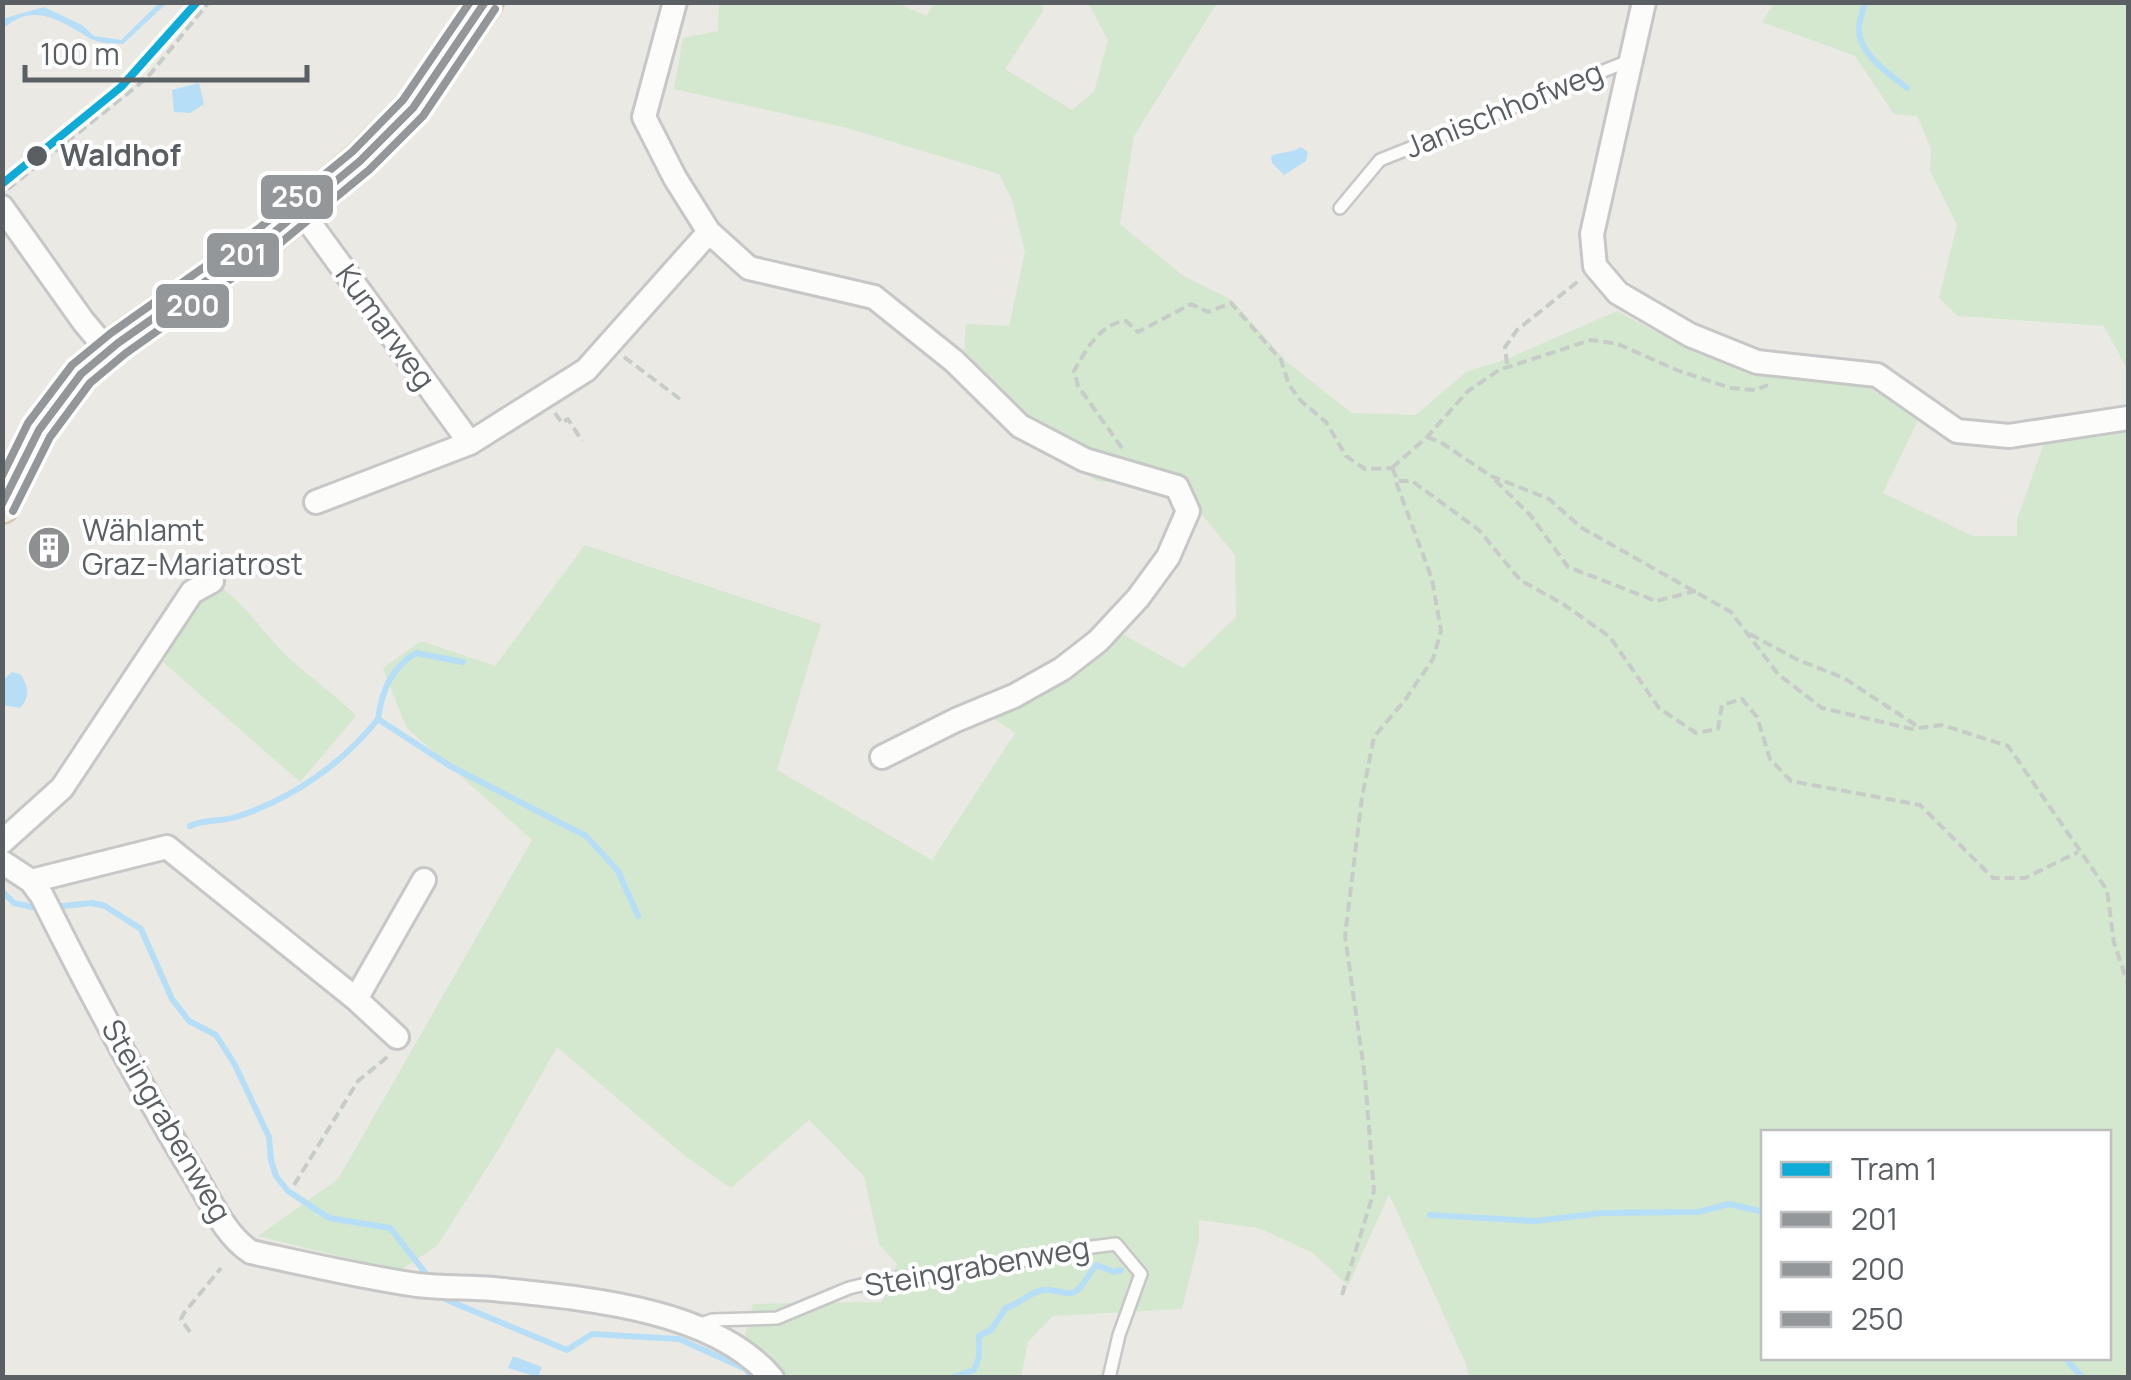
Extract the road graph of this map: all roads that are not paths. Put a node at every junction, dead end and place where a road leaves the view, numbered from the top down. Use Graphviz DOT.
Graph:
graph roads {
  1 [pos="486,2"];
  2 [pos="675,2"];
  3 [pos="1644,2"];
  4 [pos="1631,60"];
  5 [pos="2,207"];
  6 [pos="1340,208"];
  7 [pos="301,212"];
  8 [pos="708,232"];
  9 [pos="108,351"];
  10 [pos="2128,418"];
  11 [pos="470,442"];
  12 [pos="316,502"];
  13 [pos="2,505"];
  14 [pos="212,581"];
  15 [pos="882,757"];
  16 [pos="2,842"];
  17 [pos="2,862"];
  18 [pos="424,880"];
  19 [pos="36,889"];
  20 [pos="356,998"];
  21 [pos="397,1036"];
  22 [pos="697,1326"];
  23 [pos="772,1378"];
  24 [pos="1110,1378"];
  1 -- 7 [label="main road"];
  2 -- 8 [label="street"];
  3 -- 4 [label="street, Janischhofweg"];
  4 -- 6 [label="lane, Janischhofweg"];
  4 -- 10 [label="street, Janischhofweg"];
  5 -- 9 [label="street"];
  7 -- 9 [label="main road"];
  7 -- 11 [label="street, Kumarweg"];
  8 -- 11 [label="street"];
  8 -- 15 [label="street"];
  9 -- 13 [label="main road"];
  11 -- 12 [label="street"];
  14 -- 16 [label="street"];
  17 -- 19 [label="street, Steingrabenweg"];
  18 -- 20 [label="street"];
  19 -- 20 [label="street"];
  19 -- 22 [label="street, Steingrabenweg"];
  20 -- 21 [label="street"];
  22 -- 23 [label="street, Steingrabenweg"];
  22 -- 24 [label="lane, Steingrabenweg"];
}
